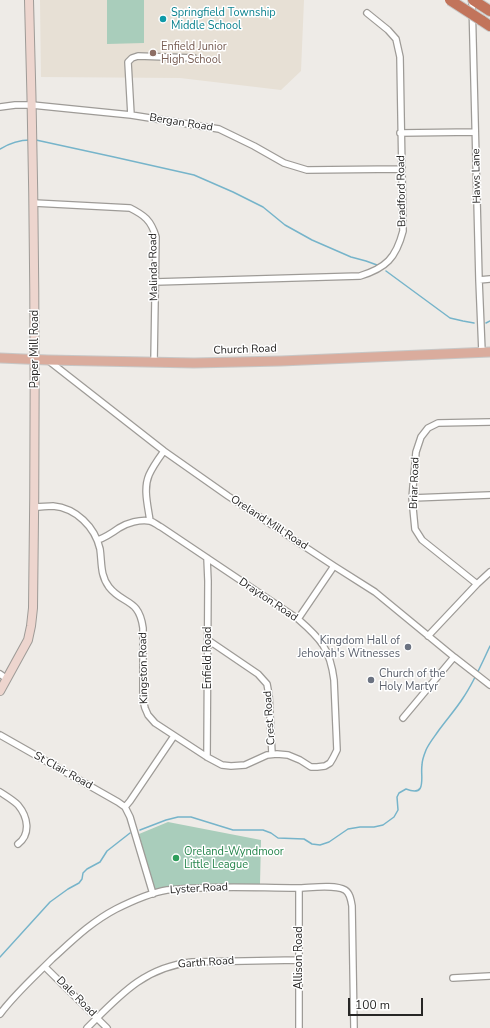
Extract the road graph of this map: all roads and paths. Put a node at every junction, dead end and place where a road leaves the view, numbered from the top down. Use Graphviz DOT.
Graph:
graph roads {
  1 [pos="29,0"];
  2 [pos="450,0"];
  3 [pos="472,0"];
  4 [pos="490,10"];
  5 [pos="366,13"];
  6 [pos="486,23"];
  7 [pos="194,58"];
  8 [pos="32,105"];
  9 [pos="0,108"];
  10 [pos="131,115"];
  11 [pos="476,132"];
  12 [pos="400,133"];
  13 [pos="401,169"];
  14 [pos="34,203"];
  15 [pos="490,279"];
  16 [pos="479,280"];
  17 [pos="156,282"];
  18 [pos="486,352"];
  19 [pos="0,358"];
  20 [pos="35,360"];
  21 [pos="48,360"];
  22 [pos="154,362"];
  23 [pos="490,422"];
  24 [pos="164,451"];
  25 [pos="490,495"];
  26 [pos="412,498"];
  27 [pos="34,507"];
  28 [pos="150,521"];
  29 [pos="98,540"];
  30 [pos="207,558"];
  31 [pos="334,566"];
  32 [pos="490,572"];
  33 [pos="477,584"];
  34 [pos="298,620"];
  35 [pos="428,636"];
  36 [pos="208,640"];
  37 [pos="454,657"];
  38 [pos="0,674"];
  39 [pos="7,679"];
  40 [pos="490,686"];
  41 [pos="0,691"];
  42 [pos="403,718"];
  43 [pos="0,736"];
  44 [pos="174,736"];
  45 [pos="272,754"];
  46 [pos="207,757"];
  47 [pos="325,766"];
  48 [pos="0,792"];
  49 [pos="125,807"];
  50 [pos="18,844"];
  51 [pos="299,888"];
  52 [pos="153,894"];
  53 [pos="298,960"];
  54 [pos="45,966"];
  55 [pos="490,976"];
  56 [pos="452,978"];
  57 [pos="0,1014"];
  58 [pos="97,1018"];
  59 [pos="87,1028"];
  60 [pos="107,1028"];
  61 [pos="298,1028"];
  62 [pos="354,1028"];
  1 -- 8 [label="main road, Paper Mill Road"];
  2 -- 6 [label="highway, bridge"];
  3 -- 4 [label="highway"];
  3 -- 11 [label="street, Haws Lane"];
  5 -- 12 [label="street, Bradford Road"];
  7 -- 10 [label="street"];
  8 -- 9 [label="street, Bergan Road"];
  8 -- 10 [label="street, Bergan Road"];
  8 -- 14 [label="main road, Paper Mill Road"];
  10 -- 13 [label="street, Bergan Road"];
  11 -- 12 [label="street"];
  11 -- 16 [label="street, Haws Lane"];
  12 -- 13 [label="street, Bradford Road"];
  13 -- 17 [label="street, Bradford Road"];
  14 -- 17 [label="street, Malinda Road"];
  14 -- 20 [label="main road, Paper Mill Road"];
  15 -- 16 [label="street"];
  16 -- 18 [label="street, Haws Lane"];
  17 -- 22 [label="street, Malinda Road"];
  18 -- 22 [label="main road, Church Road"];
  19 -- 20 [label="main road, Church Road"];
  20 -- 21 [label="main road, Church Road"];
  20 -- 27 [label="main road, Paper Mill Road"];
  21 -- 22 [label="main road, Church Road"];
  21 -- 24 [label="street, Oreland Mill Road"];
  23 -- 26 [label="street, Briar Road"];
  24 -- 28 [label="street"];
  24 -- 31 [label="street, Oreland Mill Road"];
  25 -- 26 [label="street"];
  26 -- 33 [label="street, Briar Road"];
  27 -- 29 [label="street, Kingston Road"];
  27 -- 39 [label="main road, Paper Mill Road"];
  28 -- 29 [label="street"];
  28 -- 30 [label="street, Drayton Road"];
  29 -- 44 [label="street, Kingston Road"];
  30 -- 34 [label="street, Drayton Road"];
  30 -- 36 [label="street, Enfield Road"];
  31 -- 34 [label="street"];
  31 -- 35 [label="street, Oreland Mill Road"];
  32 -- 33 [label="street"];
  33 -- 35 [label="street"];
  34 -- 47 [label="street, Drayton Road"];
  35 -- 37 [label="street, Oreland Mill Road"];
  36 -- 45 [label="street, Crest Road"];
  36 -- 46 [label="street, Enfield Road"];
  37 -- 40 [label="street, Oreland Mill Road"];
  37 -- 42 [label="street"];
  38 -- 39 [label="street"];
  39 -- 41 [label="main road, Paper Mill Road"];
  43 -- 49 [label="street, St Clair Road"];
  44 -- 46 [label="street, Kingston Road"];
  44 -- 49 [label="street"];
  45 -- 46 [label="street, Kingston Road"];
  45 -- 47 [label="street, Kingston Road"];
  48 -- 50 [label="street"];
  49 -- 52 [label="street"];
  51 -- 52 [label="street, Lyster Road"];
  51 -- 53 [label="street, Allison Road"];
  51 -- 62 [label="street, Lyster Road"];
  52 -- 54 [label="street, Lyster Road"];
  53 -- 58 [label="street, Garth Road"];
  53 -- 61 [label="street, Allison Road"];
  54 -- 57 [label="street, Lyster Road"];
  54 -- 58 [label="street, Dale Road"];
  55 -- 56 [label="street"];
  58 -- 59 [label="street, Garth Road"];
  58 -- 60 [label="street, Dale Road"];
}
